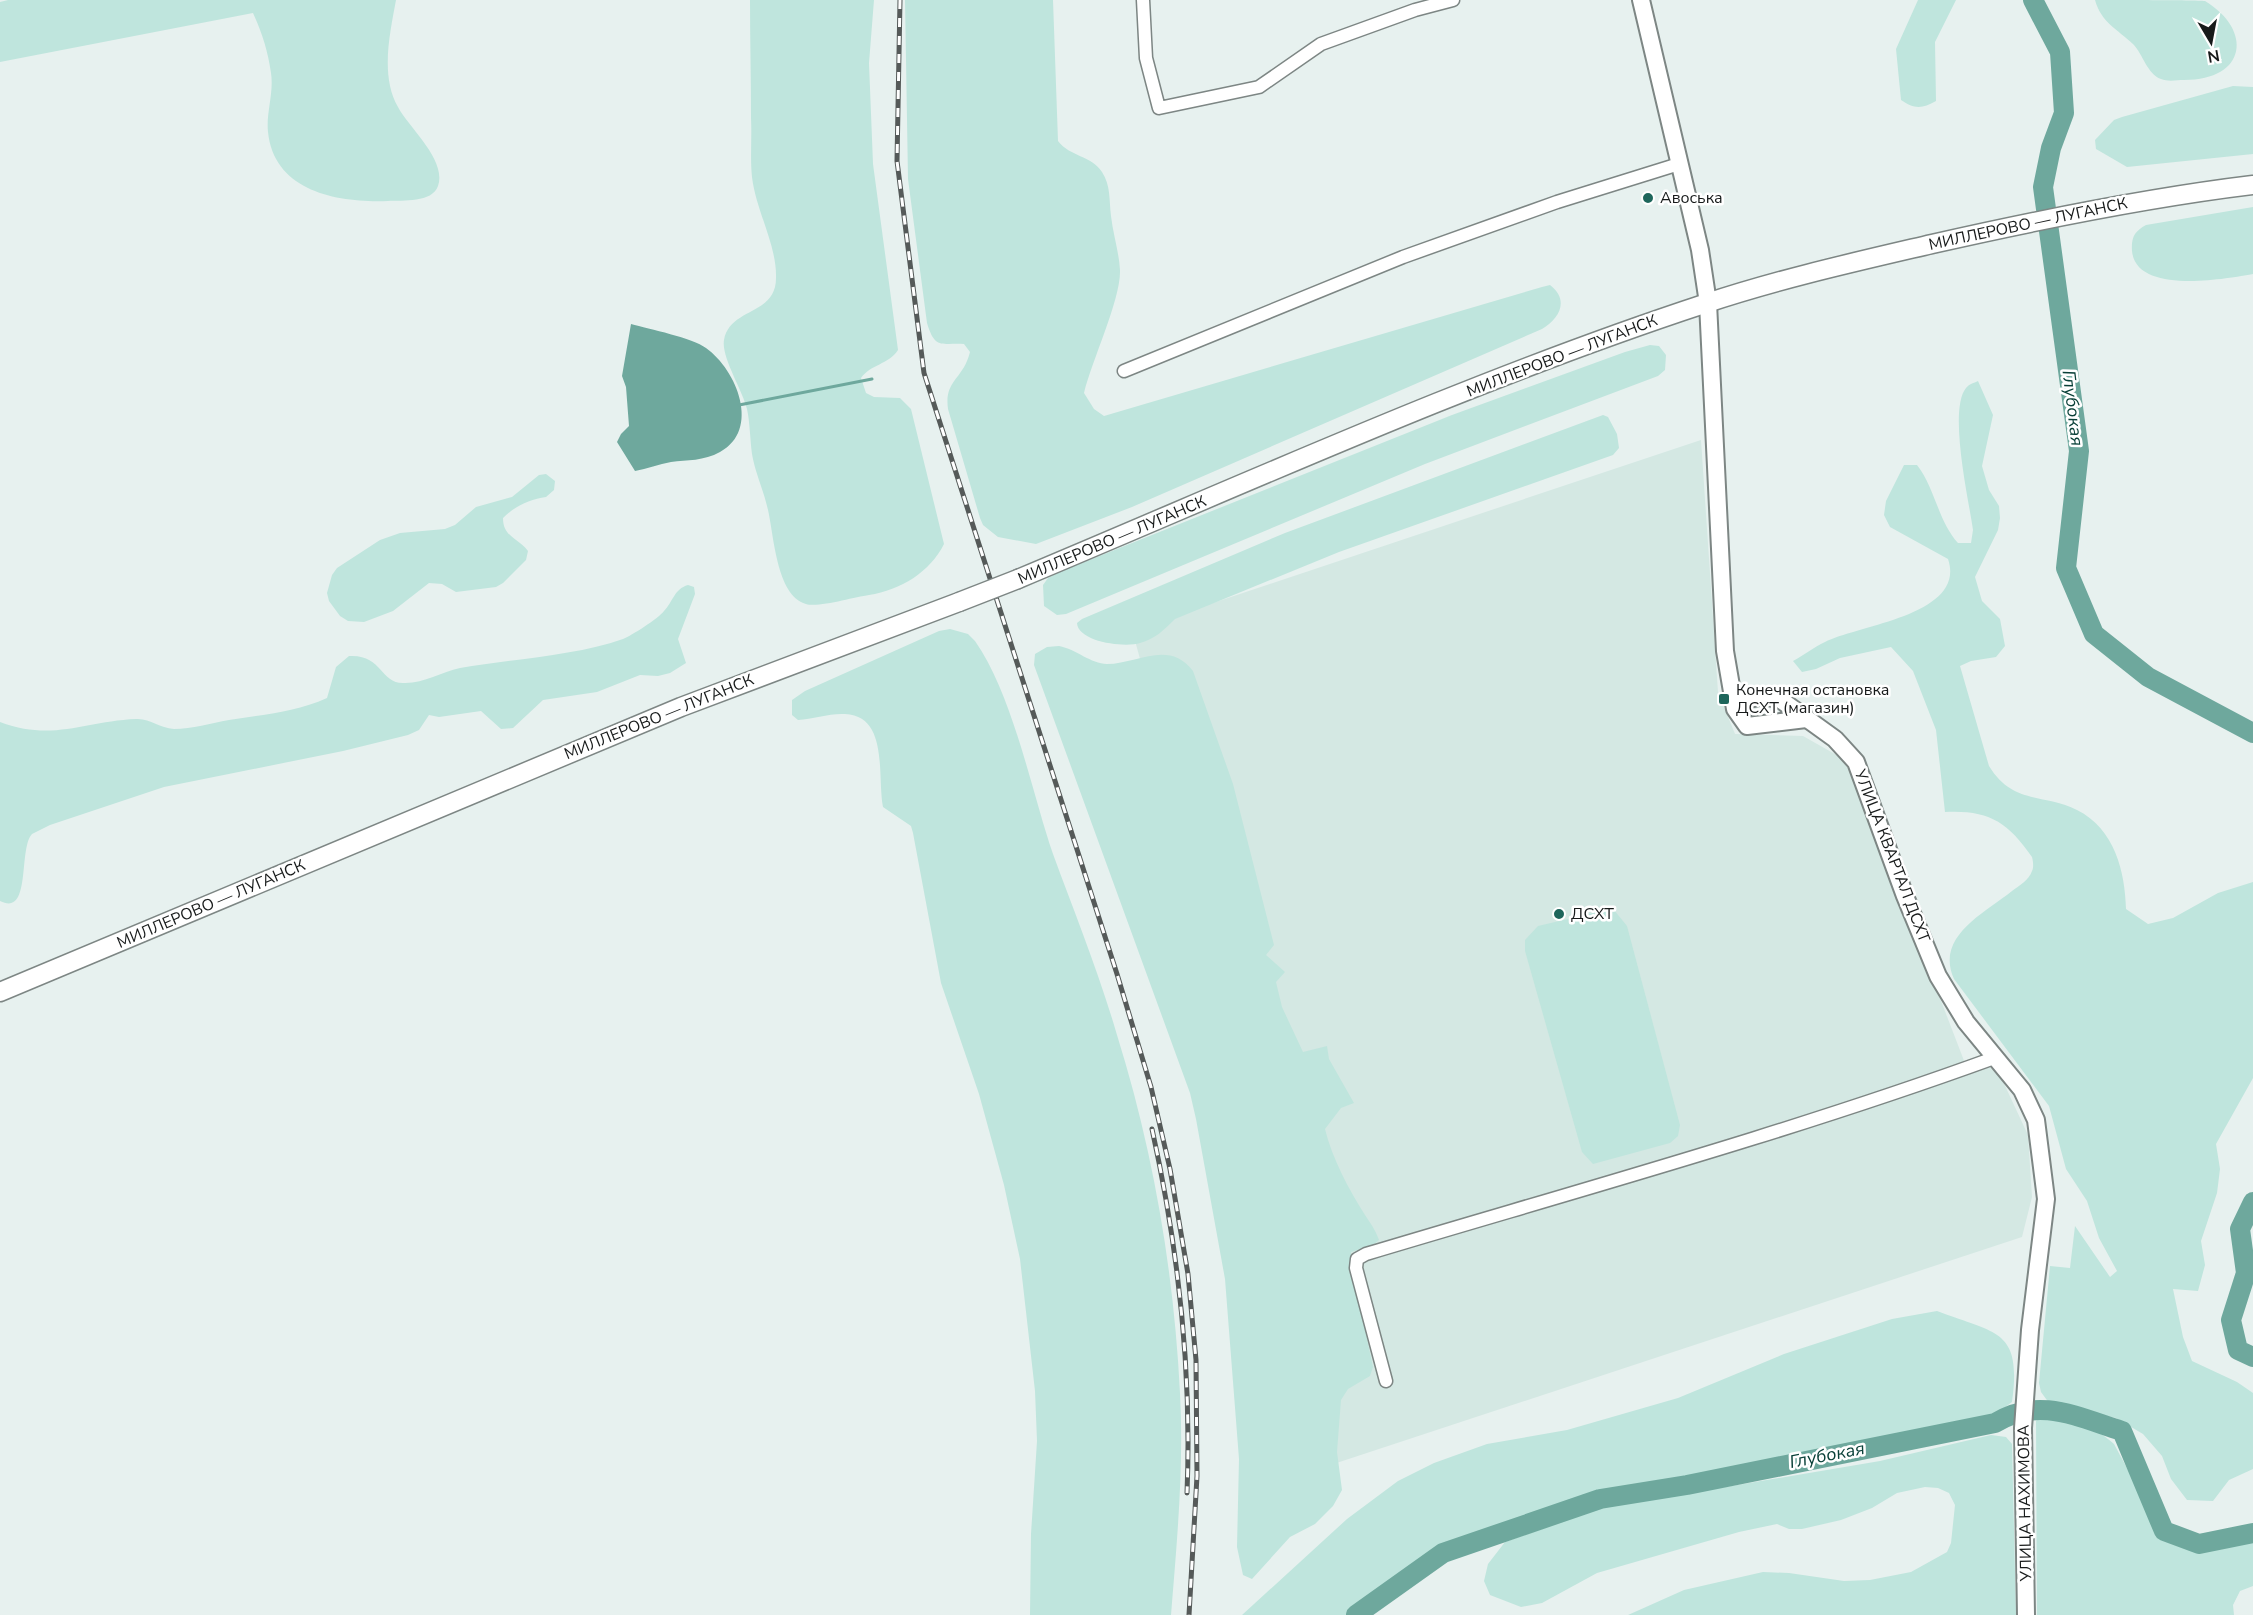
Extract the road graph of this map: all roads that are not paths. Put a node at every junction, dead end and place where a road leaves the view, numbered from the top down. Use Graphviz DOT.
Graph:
graph roads {
  1 [pos="1143,0"];
  2 [pos="1453,0"];
  3 [pos="1641,0"];
  4 [pos="1414,5"];
  5 [pos="1679,164"];
  6 [pos="2253,185"];
  7 [pos="1708,303"];
  8 [pos="1124,371"];
  9 [pos="1734,702"];
  10 [pos="1806,719"];
  11 [pos="0,992"];
  12 [pos="1994,1058"];
  13 [pos="1386,1381"];
  14 [pos="2025,1390"];
  15 [pos="2026,1615"];
  1 -- 4 [label="street"];
  2 -- 4 [label="street"];
  3 -- 5 [label="street"];
  5 -- 7 [label="street"];
  5 -- 8 [label="street"];
  6 -- 7 [label="main road, МИЛЛЕРОВО — ЛУГАНСК"];
  7 -- 9 [label="street"];
  7 -- 11 [label="main road, МИЛЛЕРОВО — ЛУГАНСК, bridge"];
  9 -- 10 [label="street, УЛИЦА КВАРТАЛ ДСХТ"];
  9 -- 10 [label="street"];
  10 -- 12 [label="street, УЛИЦА КВАРТАЛ ДСХТ"];
  12 -- 13 [label="street"];
  12 -- 14 [label="street, УЛИЦА КВАРТАЛ ДСХТ"];
  14 -- 15 [label="street, УЛИЦА НАХИМОВА"];
}
